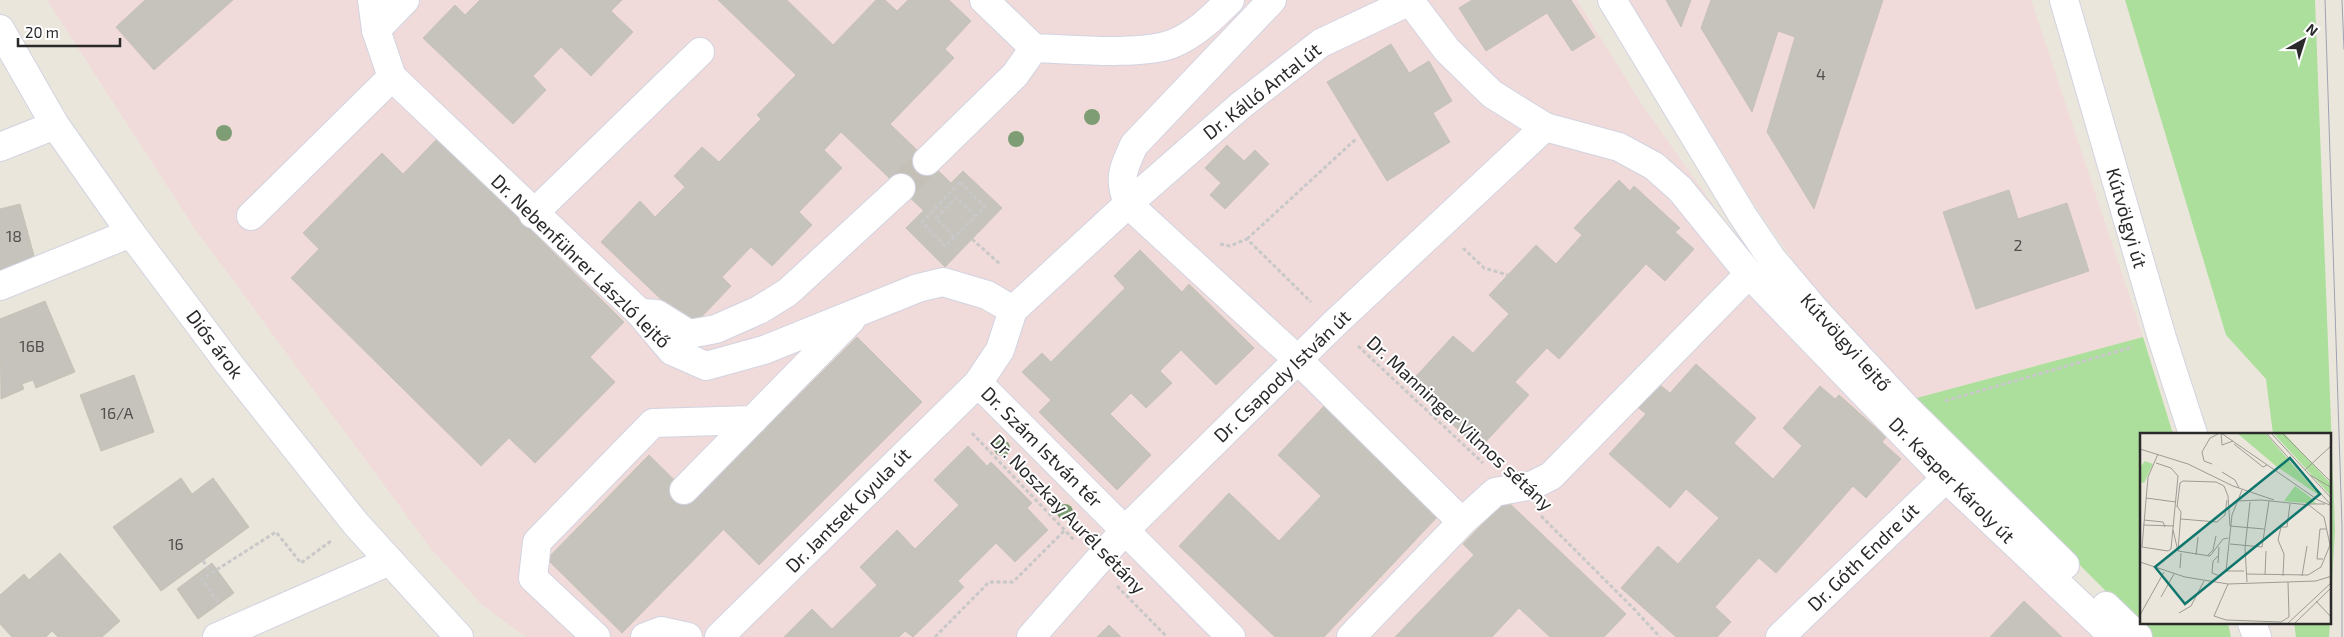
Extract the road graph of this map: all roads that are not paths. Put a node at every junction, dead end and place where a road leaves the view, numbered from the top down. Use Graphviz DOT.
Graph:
graph roads {
  1 [pos="372,0"];
  2 [pos="405,0"];
  3 [pos="984,0"];
  4 [pos="1272,0"];
  5 [pos="1411,0"];
  6 [pos="1612,0"];
  7 [pos="2064,0"];
  8 [pos="1219,4"];
  9 [pos="0,29"];
  10 [pos="376,30"];
  11 [pos="1034,48"];
  12 [pos="700,52"];
  13 [pos="392,77"];
  14 [pos="55,125"];
  15 [pos="1545,127"];
  16 [pos="0,147"];
  17 [pos="927,161"];
  18 [pos="901,188"];
  19 [pos="1128,204"];
  20 [pos="534,214"];
  21 [pos="251,216"];
  22 [pos="131,233"];
  23 [pos="1750,274"];
  24 [pos="0,286"];
  25 [pos="1013,310"];
  26 [pos="638,312"];
  27 [pos="859,312"];
  28 [pos="1298,360"];
  29 [pos="978,383"];
  30 [pos="753,420"];
  31 [pos="2193,433"];
  32 [pos="1946,478"];
  33 [pos="684,490"];
  34 [pos="1462,522"];
  35 [pos="1125,530"];
  36 [pos="390,561"];
  37 [pos="2252,624"];
  38 [pos="217,637"];
  39 [pos="459,637"];
  40 [pos="596,637"];
  41 [pos="645,637"];
  42 [pos="688,637"];
  43 [pos="719,637"];
  44 [pos="1031,637"];
  45 [pos="1232,637"];
  46 [pos="1351,637"];
  47 [pos="1780,637"];
  48 [pos="2114,637"];
  49 [pos="2138,637"];
  50 [pos="2257,637"];
  1 -- 10 [label="street, Dr. Nebenführer László lejtő"];
  2 -- 10 [label="street"];
  3 -- 11 [label="street"];
  4 -- 19 [label="street"];
  5 -- 15 [label="street, Dr. Kasper Károly út"];
  5 -- 19 [label="street, Dr. Kálló Antal út"];
  6 -- 49 [label="street, Kútvölgyi lejtő"];
  7 -- 31 [label="street, Kútvölgyi út"];
  8 -- 11 [label="street"];
  9 -- 14 [label="street, Diós árok"];
  10 -- 13 [label="street, Dr. Nebenführer László lejtő"];
  11 -- 17 [label="street"];
  12 -- 20 [label="street"];
  13 -- 20 [label="street, Dr. Nebenführer László lejtő"];
  13 -- 21 [label="street"];
  14 -- 16 [label="street"];
  14 -- 22 [label="street, Diós árok"];
  15 -- 23 [label="street, Dr. Kasper Károly út"];
  15 -- 28 [label="street, Dr. Csapody István út"];
  18 -- 26 [label="street"];
  19 -- 25 [label="street, Dr. Szám István tér"];
  19 -- 28 [label="street"];
  20 -- 26 [label="street, Dr. Nebenführer László lejtő"];
  22 -- 24 [label="street"];
  22 -- 36 [label="street, Diós árok"];
  23 -- 32 [label="street, Dr. Kasper Károly út"];
  23 -- 34 [label="street"];
  25 -- 27 [label="street, Dr. Nebenführer László lejtő"];
  25 -- 29 [label="street, Dr. Szám István tér"];
  26 -- 27 [label="street, Dr. Nebenführer László lejtő"];
  27 -- 30 [label="street"];
  28 -- 34 [label="street"];
  28 -- 35 [label="street, Dr. Csapody István út"];
  29 -- 35 [label="street, Dr. Szám István tér"];
  29 -- 43 [label="street, Dr. Jantsek Gyula út"];
  30 -- 33 [label="street"];
  30 -- 40 [label="street"];
  32 -- 47 [label="street, Dr. Góth Endre út"];
  32 -- 48 [label="street, Dr. Kasper Károly út"];
  34 -- 46 [label="street"];
  35 -- 44 [label="street, Dr. Csapody István út"];
  35 -- 45 [label="street, Dr. Szám István tér"];
  36 -- 38 [label="street"];
  36 -- 39 [label="street, Diós árok"];
  37 -- 50 [label="street"];
  41 -- 42 [label="street"];
}
